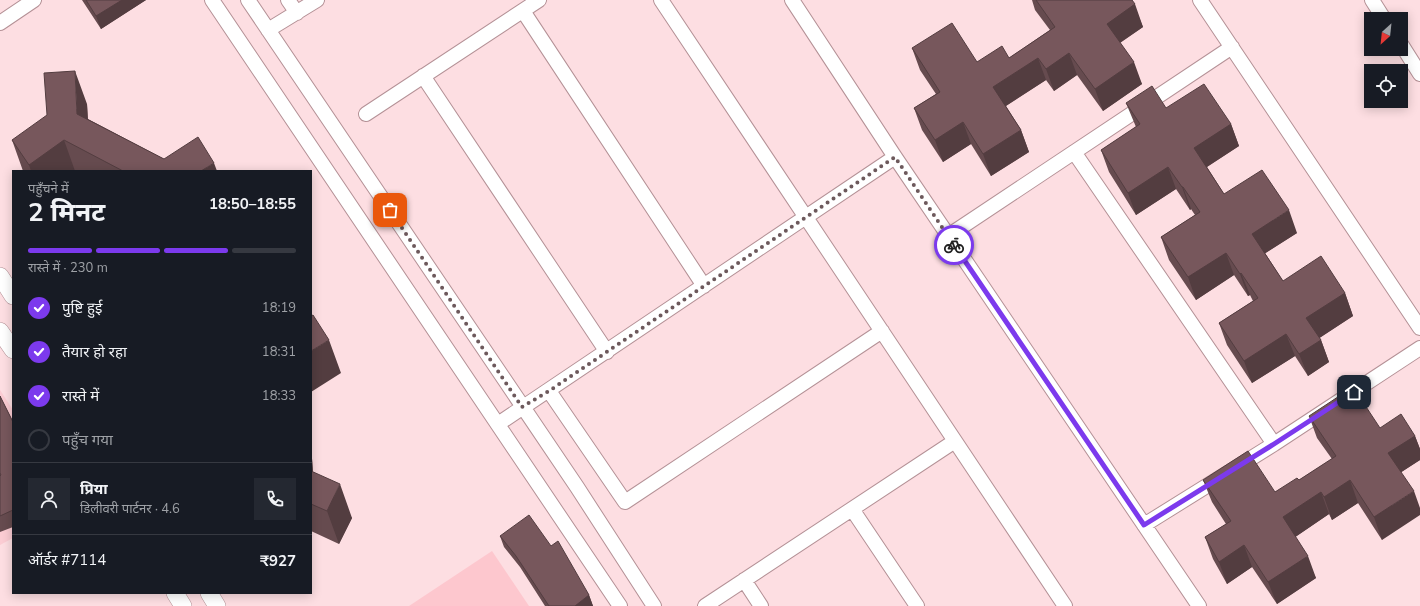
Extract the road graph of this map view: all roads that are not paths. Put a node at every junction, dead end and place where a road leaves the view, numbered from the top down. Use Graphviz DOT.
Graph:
graph roads {
  1 [pos="34,0"];
  2 [pos="212,0"];
  3 [pos="248,0"];
  4 [pos="288,0"];
  5 [pos="317,0"];
  6 [pos="539,0"];
  7 [pos="661,0"];
  8 [pos="792,0"];
  9 [pos="1200,0"];
  10 [pos="1372,0"];
  11 [pos="523,11"];
  12 [pos="1380,12"];
  13 [pos="297,13"];
  14 [pos="0,23"];
  15 [pos="268,30"];
  16 [pos="1232,47"];
  17 [pos="1408,55"];
  18 [pos="1420,74"];
  19 [pos="423,76"];
  20 [pos="366,114"];
  21 [pos="1074,152"];
  22 [pos="895,157"];
  23 [pos="806,217"];
  24 [pos="948,236"];
  25 [pos="704,286"];
  26 [pos="1420,328"];
  27 [pos="0,331"];
  28 [pos="882,331"];
  29 [pos="1420,348"];
  30 [pos="12,349"];
  31 [pos="606,352"];
  32 [pos="549,391"];
  33 [pos="522,407"];
  34 [pos="498,424"];
  35 [pos="956,441"];
  36 [pos="1274,444"];
  37 [pos="852,509"];
  38 [pos="1144,525"];
  39 [pos="744,580"];
  40 [pos="176,594"];
  41 [pos="210,594"];
  42 [pos="184,606"];
  43 [pos="217,606"];
  44 [pos="620,606"];
  45 [pos="654,606"];
  46 [pos="705,606"];
  47 [pos="761,606"];
  48 [pos="917,606"];
  49 [pos="1065,606"];
  50 [pos="1199,606"];
  1 -- 14 [label="street"];
  2 -- 34 [label="street"];
  3 -- 15 [label="street"];
  4 -- 13 [label="street"];
  5 -- 13 [label="street"];
  6 -- 11 [label="street"];
  7 -- 23 [label="street"];
  8 -- 22 [label="street"];
  9 -- 16 [label="street"];
  10 -- 12 [label="street"];
  11 -- 19 [label="street"];
  11 -- 25 [label="street"];
  13 -- 15 [label="street"];
  15 -- 33 [label="street"];
  16 -- 21 [label="street"];
  16 -- 26 [label="street"];
  17 -- 18 [label="street"];
  19 -- 20 [label="street"];
  19 -- 31 [label="street"];
  21 -- 24 [label="street"];
  21 -- 36 [label="street"];
  22 -- 23 [label="street"];
  22 -- 24 [label="street"];
  23 -- 25 [label="street"];
  23 -- 28 [label="street"];
  24 -- 38 [label="street"];
  25 -- 31 [label="street"];
  27 -- 30 [label="street"];
  28 -- 32 [label="street"];
  28 -- 35 [label="street"];
  29 -- 36 [label="street"];
  31 -- 32 [label="street"];
  32 -- 33 [label="street"];
  33 -- 34 [label="street"];
  33 -- 45 [label="street"];
  34 -- 44 [label="street"];
  35 -- 37 [label="street"];
  35 -- 49 [label="street"];
  36 -- 38 [label="street"];
  37 -- 39 [label="street"];
  37 -- 48 [label="street"];
  38 -- 50 [label="street"];
  39 -- 46 [label="street"];
  39 -- 47 [label="street"];
  40 -- 42 [label="street"];
  41 -- 43 [label="street"];
}
